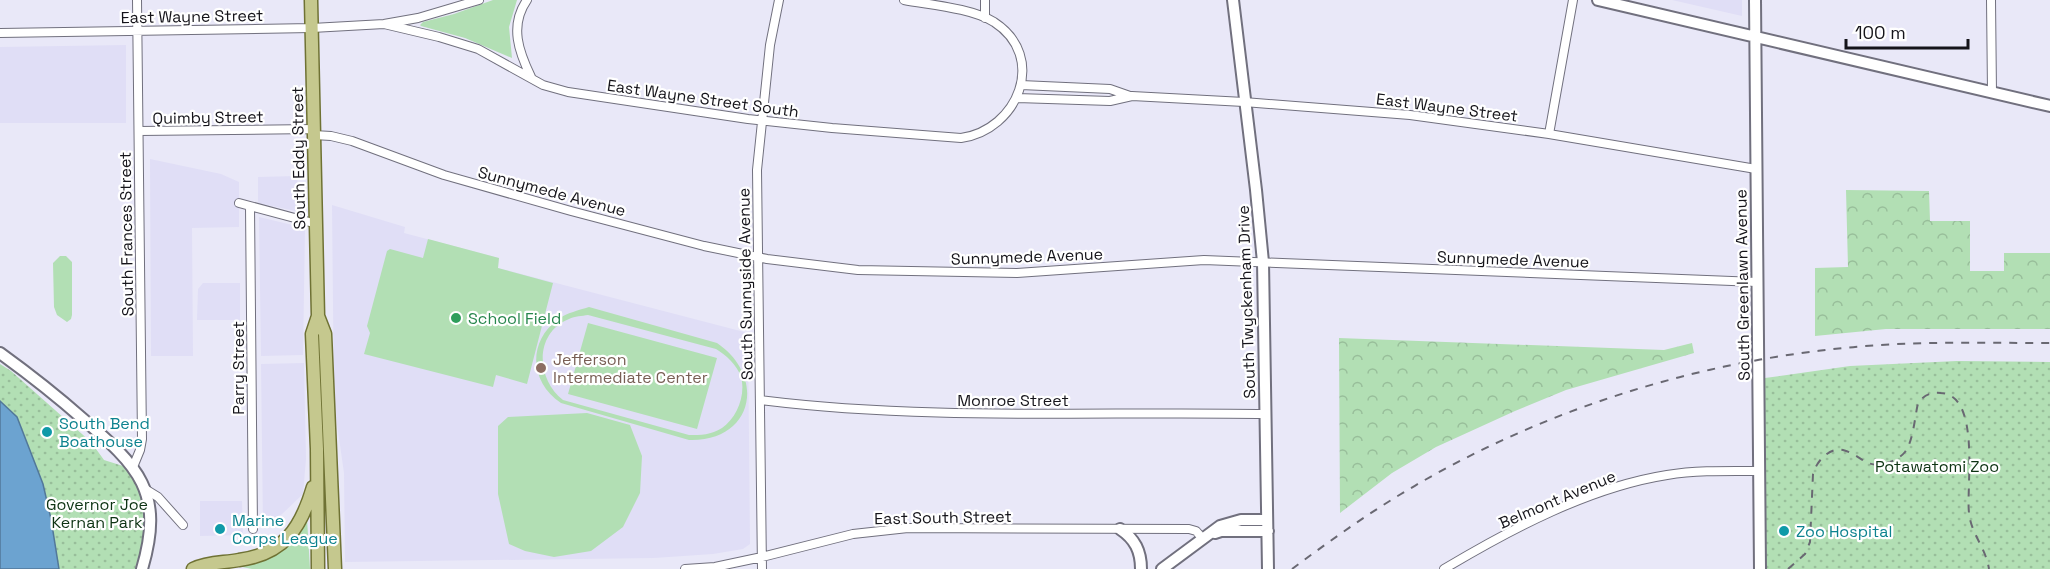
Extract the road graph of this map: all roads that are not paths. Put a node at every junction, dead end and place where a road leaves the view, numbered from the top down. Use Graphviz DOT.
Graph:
graph roads {
  1 [pos="137,0"];
  2 [pos="311,0"];
  3 [pos="479,0"];
  4 [pos="527,0"];
  5 [pos="779,0"];
  6 [pos="904,0"];
  7 [pos="985,0"];
  8 [pos="1233,0"];
  9 [pos="1573,0"];
  10 [pos="1598,0"];
  11 [pos="1755,0"];
  12 [pos="1991,0"];
  13 [pos="985,18"];
  14 [pos="384,24"];
  15 [pos="312,28"];
  16 [pos="137,31"];
  17 [pos="0,33"];
  18 [pos="1755,37"];
  19 [pos="531,78"];
  20 [pos="1021,85"];
  21 [pos="1992,93"];
  22 [pos="1132,96"];
  23 [pos="1017,98"];
  24 [pos="1244,102"];
  25 [pos="2050,106"];
  26 [pos="762,121"];
  27 [pos="139,131"];
  28 [pos="314,132"];
  29 [pos="1549,134"];
  30 [pos="1756,169"];
  31 [pos="239,203"];
  32 [pos="250,207"];
  33 [pos="317,224"];
  34 [pos="758,258"];
  35 [pos="1263,262"];
  36 [pos="1758,282"];
  37 [pos="318,316"];
  38 [pos="0,353"];
  39 [pos="760,400"];
  40 [pos="1266,414"];
  41 [pos="133,467"];
  42 [pos="1759,471"];
  43 [pos="317,474"];
  44 [pos="145,489"];
  45 [pos="183,525"];
  46 [pos="1268,525"];
  47 [pos="253,529"];
  48 [pos="1120,529"];
  49 [pos="1206,537"];
  50 [pos="762,557"];
  51 [pos="142,569"];
  52 [pos="193,569"];
  53 [pos="318,569"];
  54 [pos="334,569"];
  55 [pos="685,569"];
  56 [pos="762,569"];
  57 [pos="1142,569"];
  58 [pos="1162,569"];
  59 [pos="1268,569"];
  60 [pos="1444,569"];
  61 [pos="1760,569"];
  1 -- 16 [label="street, South Frances Street"];
  2 -- 15 [label="main road, South Eddy Street"];
  3 -- 14 [label="street"];
  4 -- 19 [label="street"];
  5 -- 26 [label="street, South Sunnyside Avenue"];
  6 -- 13 [label="street"];
  7 -- 13 [label="street"];
  8 -- 24 [label="street, South Twyckenham Drive"];
  9 -- 29 [label="street"];
  10 -- 18 [label="street"];
  11 -- 18 [label="street, South Greenlawn Avenue"];
  12 -- 21 [label="street"];
  13 -- 20 [label="street"];
  14 -- 15 [label="street, East Wayne Street"];
  14 -- 19 [label="street, East Wayne Street South"];
  15 -- 16 [label="street, East Wayne Street"];
  15 -- 28 [label="main road, South Eddy Street"];
  16 -- 17 [label="street, East Wayne Street"];
  16 -- 27 [label="street, South Frances Street"];
  18 -- 21 [label="street"];
  18 -- 30 [label="street, South Greenlawn Avenue"];
  19 -- 26 [label="street, East Wayne Street South"];
  20 -- 22 [label="street, East Wayne Street"];
  20 -- 23 [label="street"];
  21 -- 25 [label="street"];
  22 -- 23 [label="street, East Wayne Street"];
  22 -- 24 [label="street, East Wayne Street"];
  23 -- 26 [label="street, East Wayne Street South"];
  24 -- 29 [label="street, East Wayne Street"];
  24 -- 35 [label="street, South Twyckenham Drive"];
  26 -- 34 [label="street, South Sunnyside Avenue"];
  27 -- 28 [label="street, Quimby Street"];
  27 -- 41 [label="street, South Frances Street"];
  28 -- 33 [label="main road, South Eddy Street"];
  28 -- 34 [label="street, Sunnymede Avenue"];
  29 -- 30 [label="street, East Wayne Street"];
  30 -- 36 [label="street, South Greenlawn Avenue"];
  31 -- 32 [label="street"];
  32 -- 33 [label="street"];
  32 -- 47 [label="street, Parry Street"];
  33 -- 37 [label="main road, South Eddy Street"];
  34 -- 35 [label="street, Sunnymede Avenue"];
  34 -- 39 [label="street, South Sunnyside Avenue"];
  35 -- 36 [label="street, Sunnymede Avenue"];
  35 -- 40 [label="street, South Twyckenham Drive"];
  36 -- 42 [label="street, South Greenlawn Avenue"];
  37 -- 43 [label="main road, South Eddy Street"];
  37 -- 54 [label="main road, South Eddy Street"];
  38 -- 41 [label="street"];
  39 -- 40 [label="street, Monroe Street"];
  39 -- 50 [label="street, South Sunnyside Avenue"];
  40 -- 46 [label="street, South Twyckenham Drive"];
  41 -- 44 [label="street"];
  42 -- 60 [label="street, Belmont Avenue"];
  42 -- 61 [label="street, South Greenlawn Avenue"];
  43 -- 52 [label="main road"];
  43 -- 53 [label="main road, South Eddy Street"];
  44 -- 45 [label="street"];
  44 -- 51 [label="street"];
  46 -- 49 [label="street"];
  46 -- 59 [label="street, South Twyckenham Drive"];
  48 -- 49 [label="street, East South Street"];
  48 -- 50 [label="street, East South Street"];
  48 -- 57 [label="street"];
  49 -- 58 [label="street"];
  50 -- 55 [label="street, East South Street"];
  50 -- 56 [label="street, South Sunnyside Avenue"];
}
